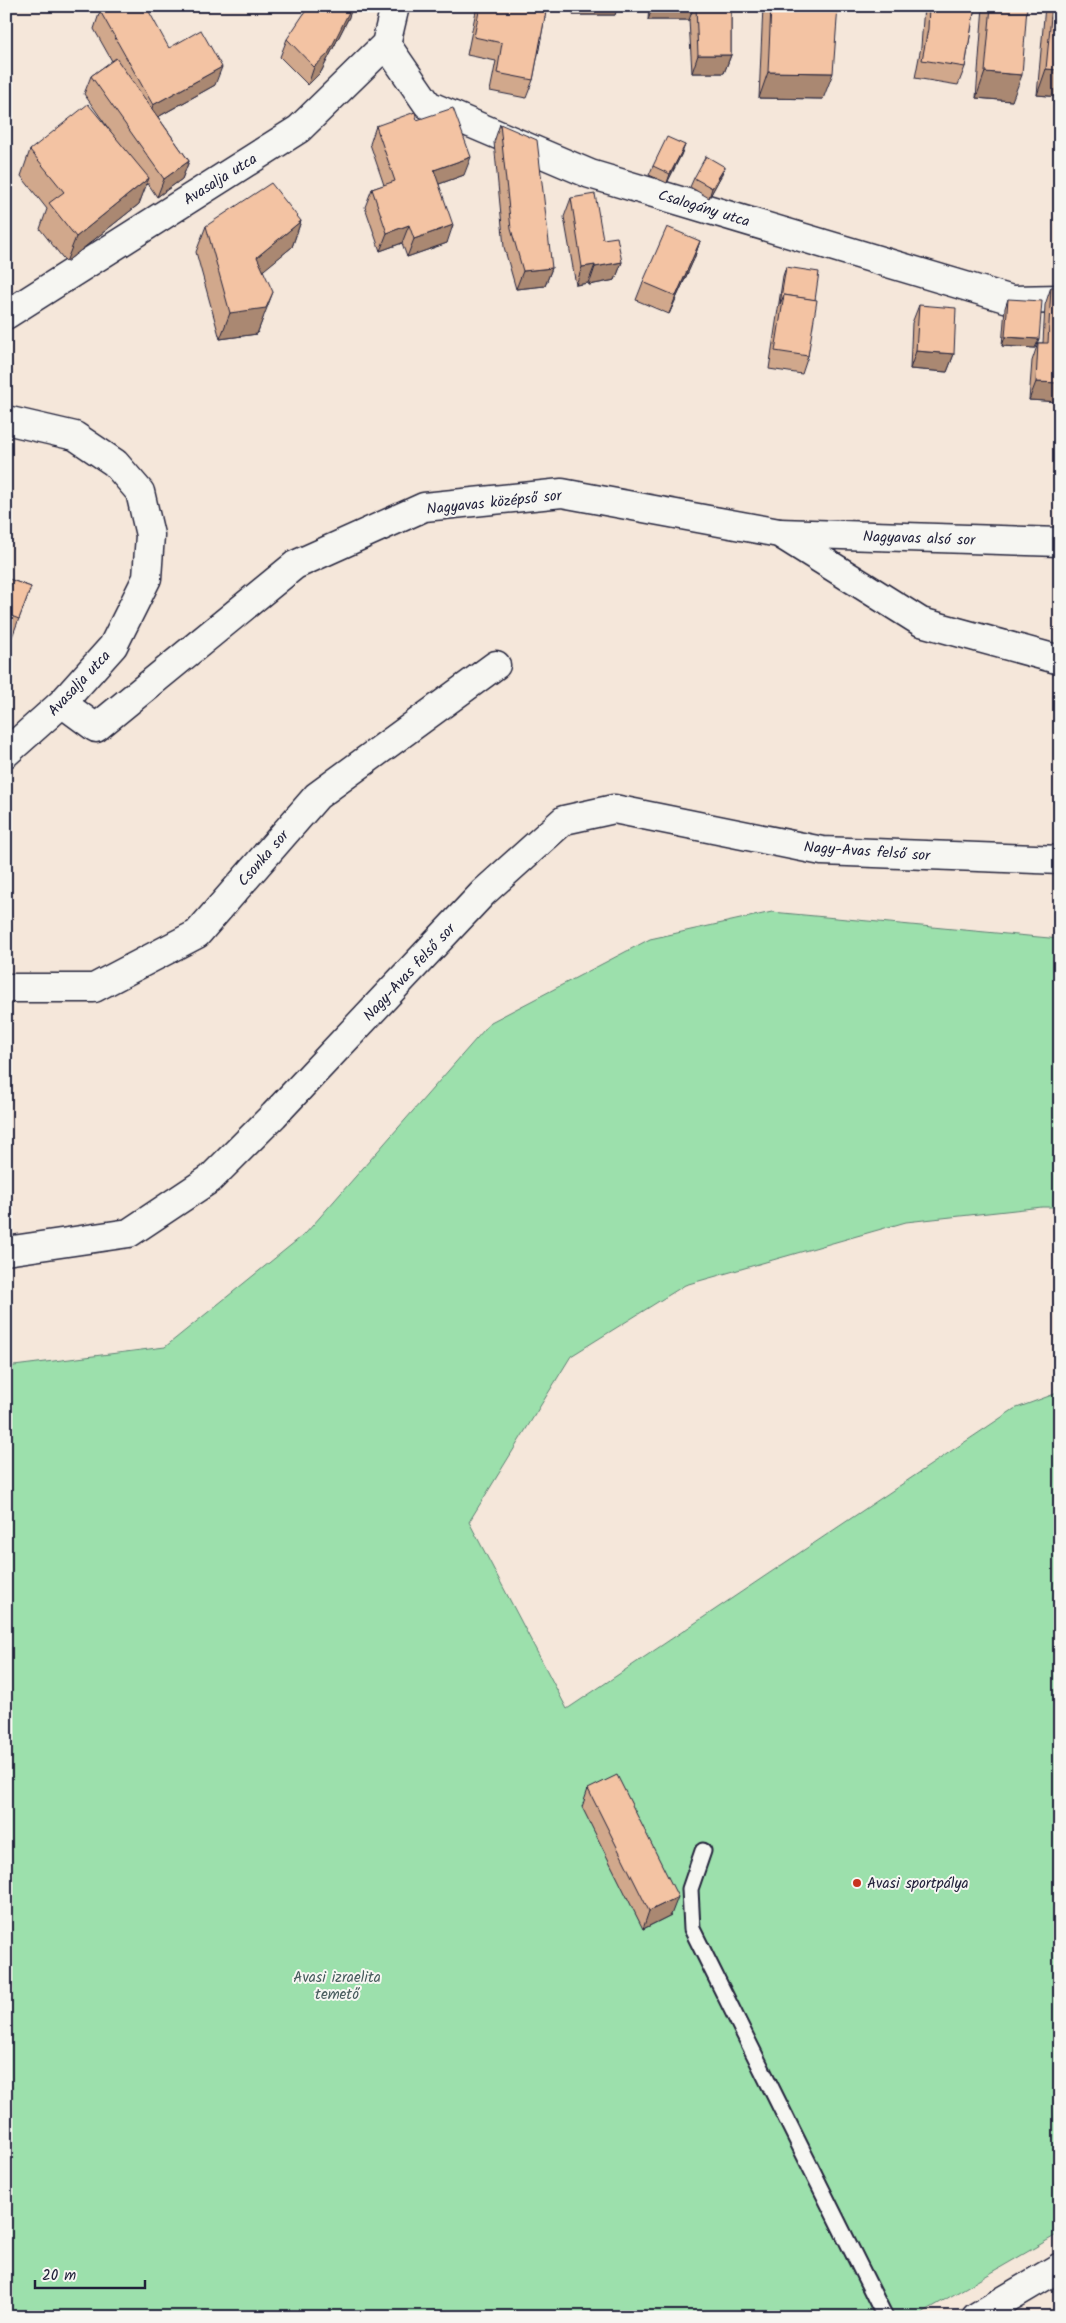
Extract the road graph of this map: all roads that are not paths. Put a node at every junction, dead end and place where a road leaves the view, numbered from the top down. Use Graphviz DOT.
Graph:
graph roads {
  1 [pos="395,6"];
  2 [pos="386,44"];
  3 [pos="1060,299"];
  4 [pos="6,315"];
  5 [pos="6,420"];
  6 [pos="779,533"];
  7 [pos="1060,542"];
  8 [pos="1060,660"];
  9 [pos="496,665"];
  10 [pos="62,703"];
  11 [pos="6,753"];
  12 [pos="1060,860"];
  13 [pos="6,988"];
  14 [pos="6,1251"];
  15 [pos="704,1851"];
  16 [pos="1060,2267"];
  17 [pos="886,2317"];
  18 [pos="976,2317"];
  1 -- 2 [label="street"];
  2 -- 3 [label="street, Csalogány utca"];
  2 -- 4 [label="street, Avasalja utca"];
  5 -- 10 [label="street, Avasalja utca"];
  6 -- 7 [label="street, Nagyavas alsó sor"];
  6 -- 8 [label="street, Nagyavas középső sor"];
  6 -- 10 [label="street, Nagyavas középső sor"];
  9 -- 13 [label="street, Csonka sor"];
  10 -- 11 [label="street, Avasalja utca"];
  12 -- 14 [label="street, Nagy-Avas felső sor"];
  15 -- 17 [label="lane"];
  16 -- 18 [label="street"];
}
